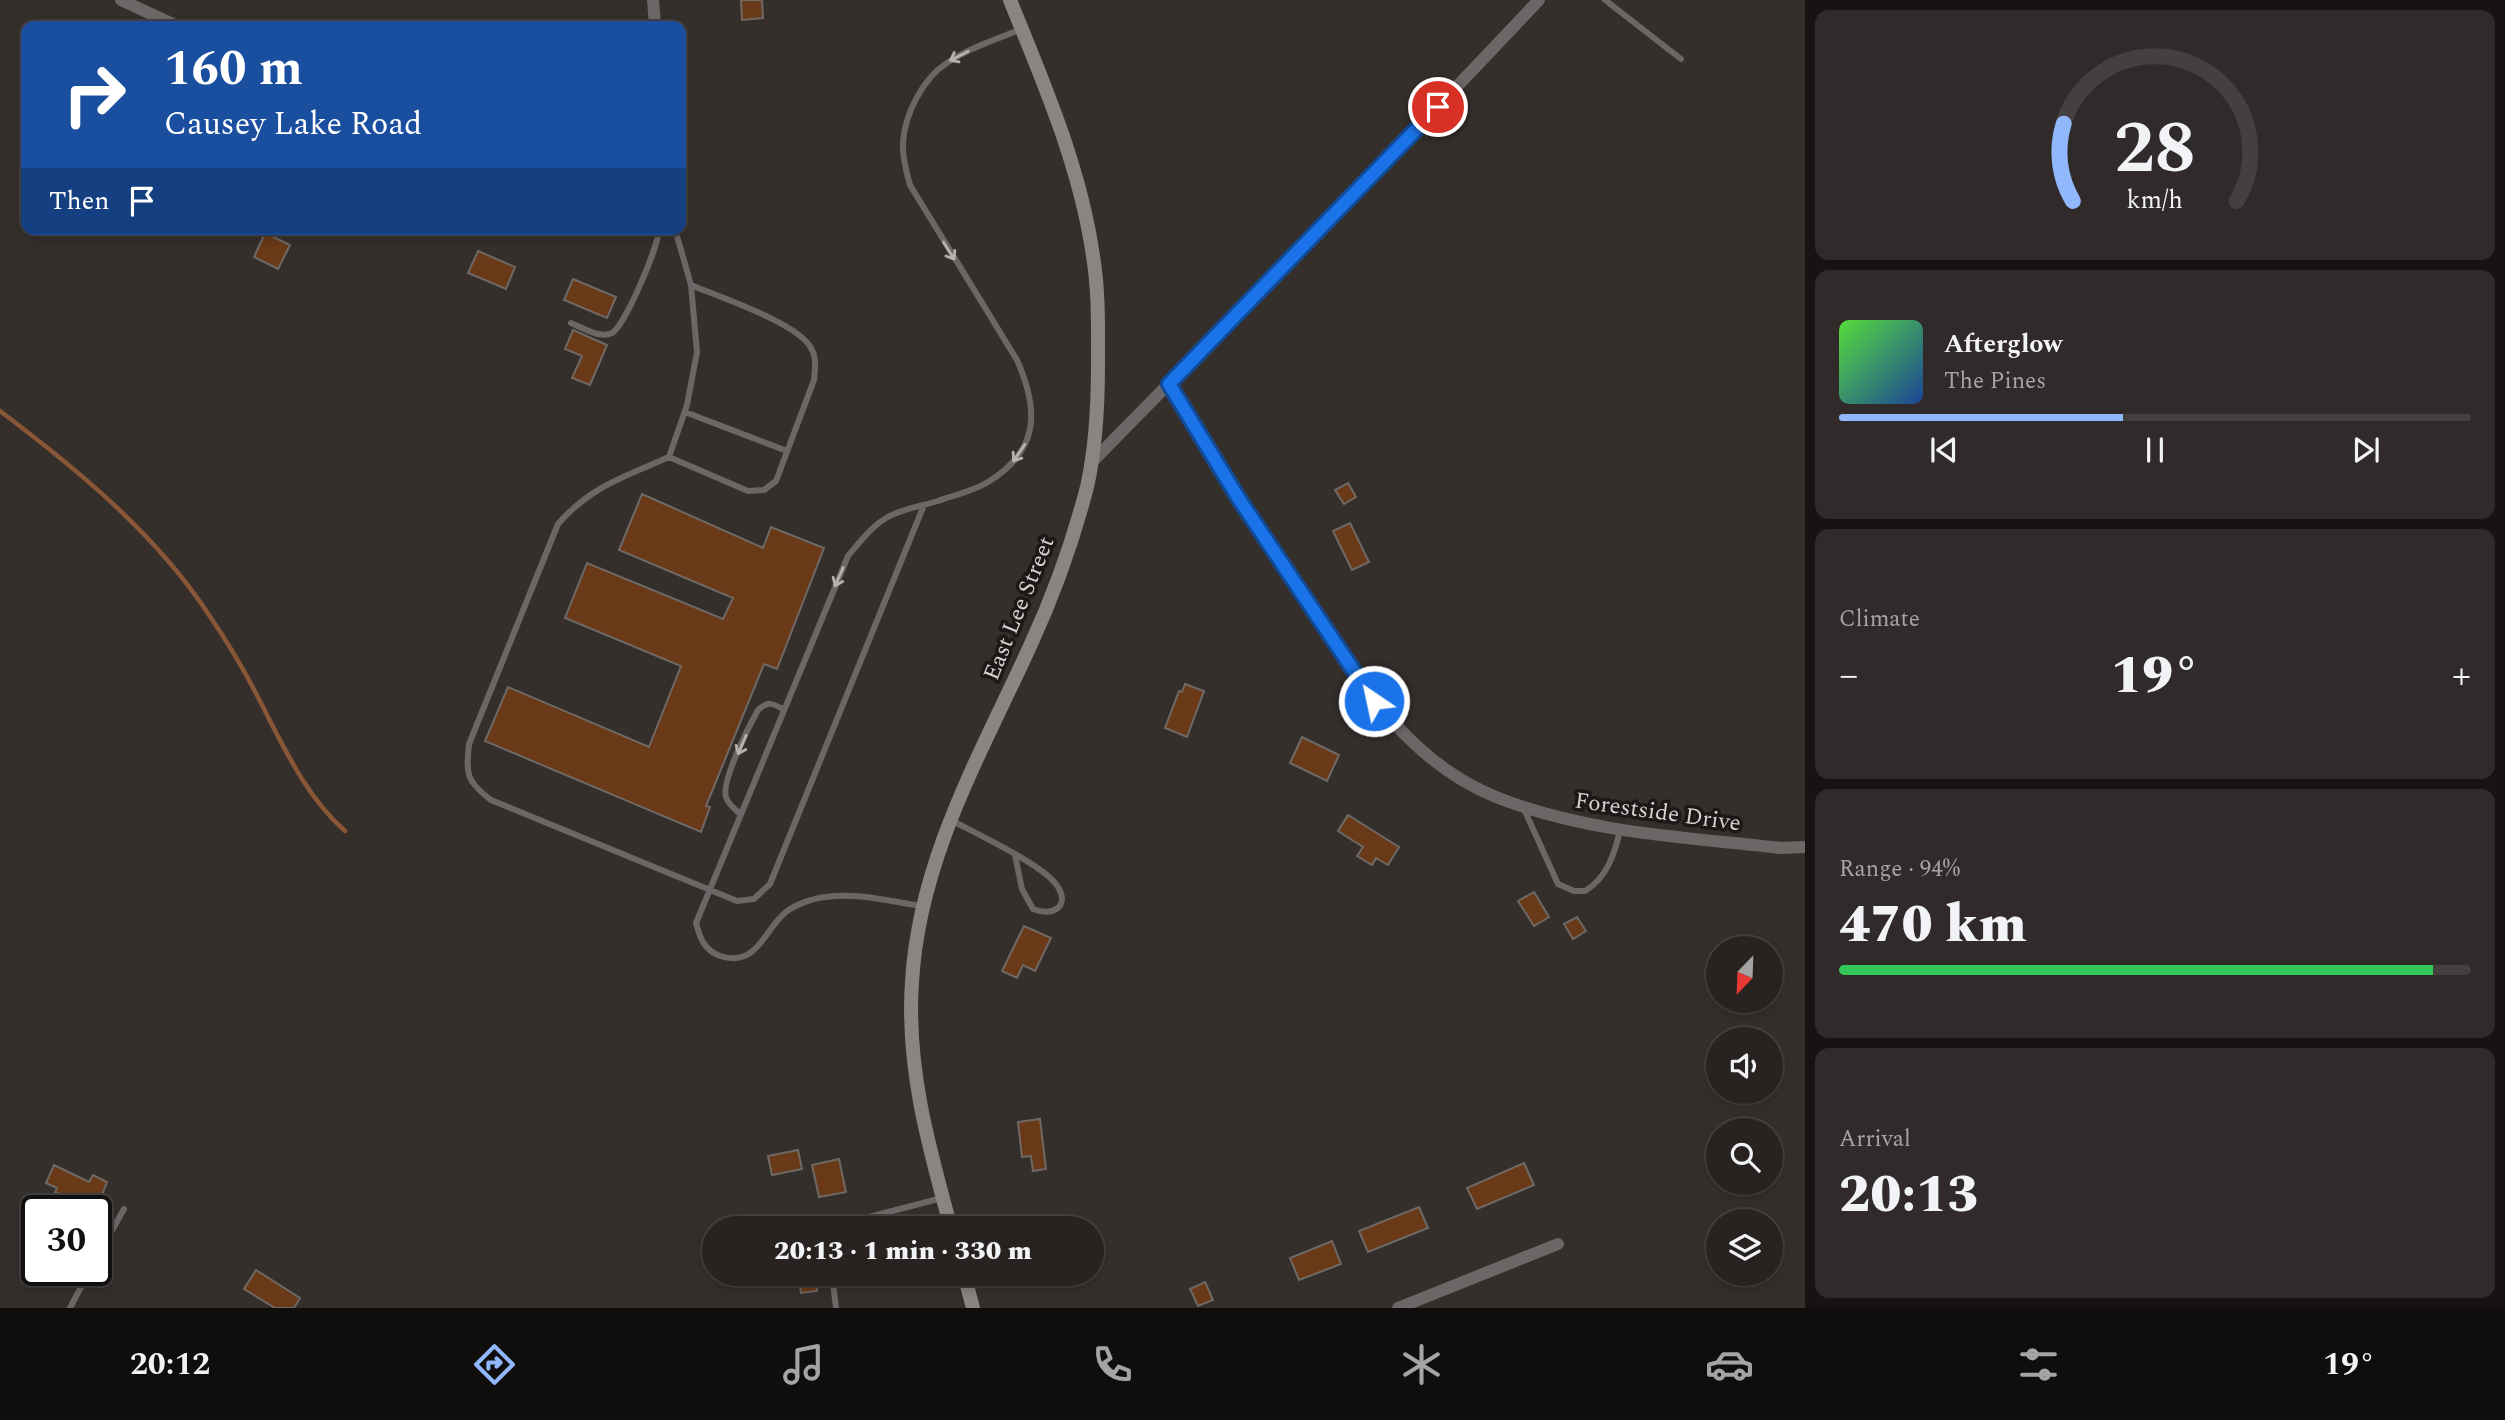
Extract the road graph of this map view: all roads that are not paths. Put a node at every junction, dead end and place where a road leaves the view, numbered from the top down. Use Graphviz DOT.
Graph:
graph roads {
  1 [pos="121,0"];
  2 [pos="653,0"];
  3 [pos="1010,0"];
  4 [pos="1539,0"];
  5 [pos="1605,0"];
  6 [pos="166,21"];
  7 [pos="655,21"];
  8 [pos="1022,29"];
  9 [pos="1681,59"];
  10 [pos="657,235"];
  11 [pos="677,235"];
  12 [pos="691,285"];
  13 [pos="571,323"];
  14 [pos="1169,384"];
  15 [pos="685,412"];
  16 [pos="787,451"];
  17 [pos="669,457"];
  18 [pos="1090,464"];
  19 [pos="924,505"];
  20 [pos="783,709"];
  21 [pos="1522,806"];
  22 [pos="740,814"];
  23 [pos="950,819"];
  24 [pos="1620,830"];
  25 [pos="1805,847"];
  26 [pos="1015,855"];
  27 [pos="709,890"];
  28 [pos="923,906"];
  29 [pos="943,1198"];
  30 [pos="124,1209"];
  31 [pos="873,1216"];
  32 [pos="948,1216"];
  33 [pos="112,1230"];
  34 [pos="1558,1244"];
  35 [pos="81,1286"];
  36 [pos="833,1286"];
  37 [pos="967,1286"];
  38 [pos="69,1308"];
  39 [pos="836,1308"];
  40 [pos="973,1308"];
  41 [pos="1398,1308"];
  1 -- 6 [label="street"];
  2 -- 7 [label="street"];
  3 -- 8 [label="street, East Lee Street"];
  4 -- 14 [label="street"];
  5 -- 9 [label="lane"];
  8 -- 18 [label="street, East Lee Street"];
  8 -- 19 [label="lane, one-way"];
  10 -- 13 [label="lane"];
  11 -- 12 [label="lane"];
  12 -- 15 [label="lane"];
  12 -- 16 [label="lane"];
  14 -- 18 [label="street"];
  14 -- 21 [label="street, Forestside Drive"];
  15 -- 16 [label="lane"];
  15 -- 17 [label="lane"];
  16 -- 17 [label="lane"];
  17 -- 27 [label="lane"];
  18 -- 23 [label="street, East Lee Street"];
  19 -- 20 [label="lane, one-way"];
  19 -- 27 [label="lane"];
  20 -- 22 [label="lane"];
  20 -- 22 [label="lane, one-way"];
  21 -- 24 [label="street, Forestside Drive"];
  21 -- 24 [label="lane"];
  22 -- 27 [label="lane"];
  23 -- 26 [label="lane"];
  23 -- 28 [label="street, East Lee Street"];
  24 -- 25 [label="street, Forestside Drive"];
  26 -- 26 [label="lane"];
  27 -- 28 [label="lane"];
  28 -- 29 [label="street, East Lee Street"];
  29 -- 31 [label="lane"];
  29 -- 32 [label="street, East Lee Street"];
  30 -- 33 [label="lane"];
  34 -- 41 [label="street"];
  35 -- 38 [label="lane"];
  36 -- 39 [label="lane"];
  37 -- 40 [label="street"];
}
